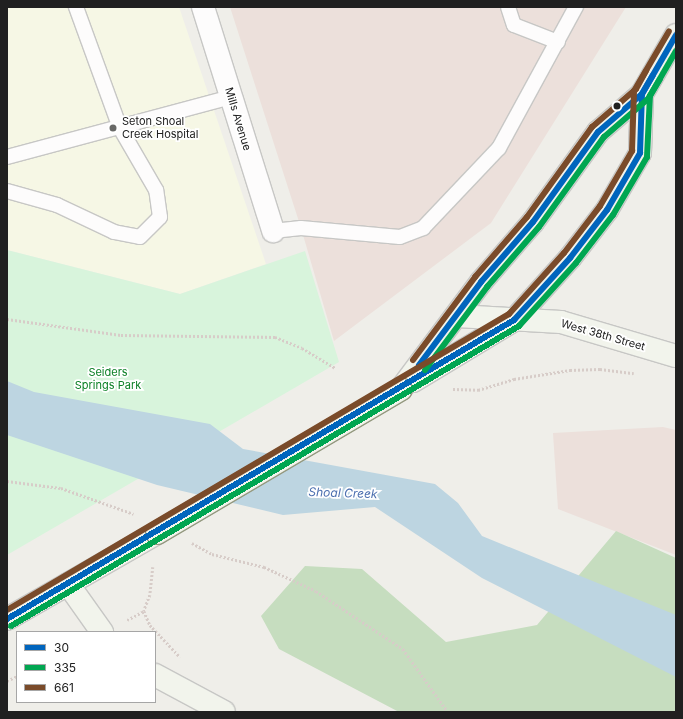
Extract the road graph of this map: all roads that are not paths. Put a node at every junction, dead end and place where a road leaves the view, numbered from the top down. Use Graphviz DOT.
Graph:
graph roads {
  1 [pos="76,7"];
  2 [pos="203,7"];
  3 [pos="508,7"];
  4 [pos="576,7"];
  5 [pos="676,35"];
  6 [pos="558,42"];
  7 [pos="642,94"];
  8 [pos="231,97"];
  9 [pos="120,128"];
  10 [pos="7,157"];
  11 [pos="7,192"];
  12 [pos="273,231"];
  13 [pos="457,316"];
  14 [pos="514,320"];
  15 [pos="676,356"];
  16 [pos="401,389"];
  17 [pos="68,584"];
  18 [pos="7,619"];
  19 [pos="101,631"];
  20 [pos="156,676"];
  21 [pos="224,712"];
  1 -- 9 [label="lane"];
  2 -- 8 [label="street, Mills Avenue"];
  3 -- 6 [label="lane"];
  4 -- 6 [label="lane"];
  5 -- 7 [label="main road"];
  6 -- 12 [label="lane"];
  7 -- 13 [label="main road"];
  7 -- 14 [label="main road"];
  8 -- 9 [label="lane"];
  8 -- 12 [label="street, Mills Avenue"];
  9 -- 10 [label="lane"];
  9 -- 11 [label="lane"];
  13 -- 14 [label="main road, West 38th Street"];
  13 -- 16 [label="main road"];
  14 -- 15 [label="main road, West 38th Street"];
  14 -- 16 [label="main road"];
  16 -- 17 [label="main road, bridge"];
  17 -- 18 [label="main road"];
  17 -- 19 [label="main road"];
  20 -- 21 [label="main road"];
}
